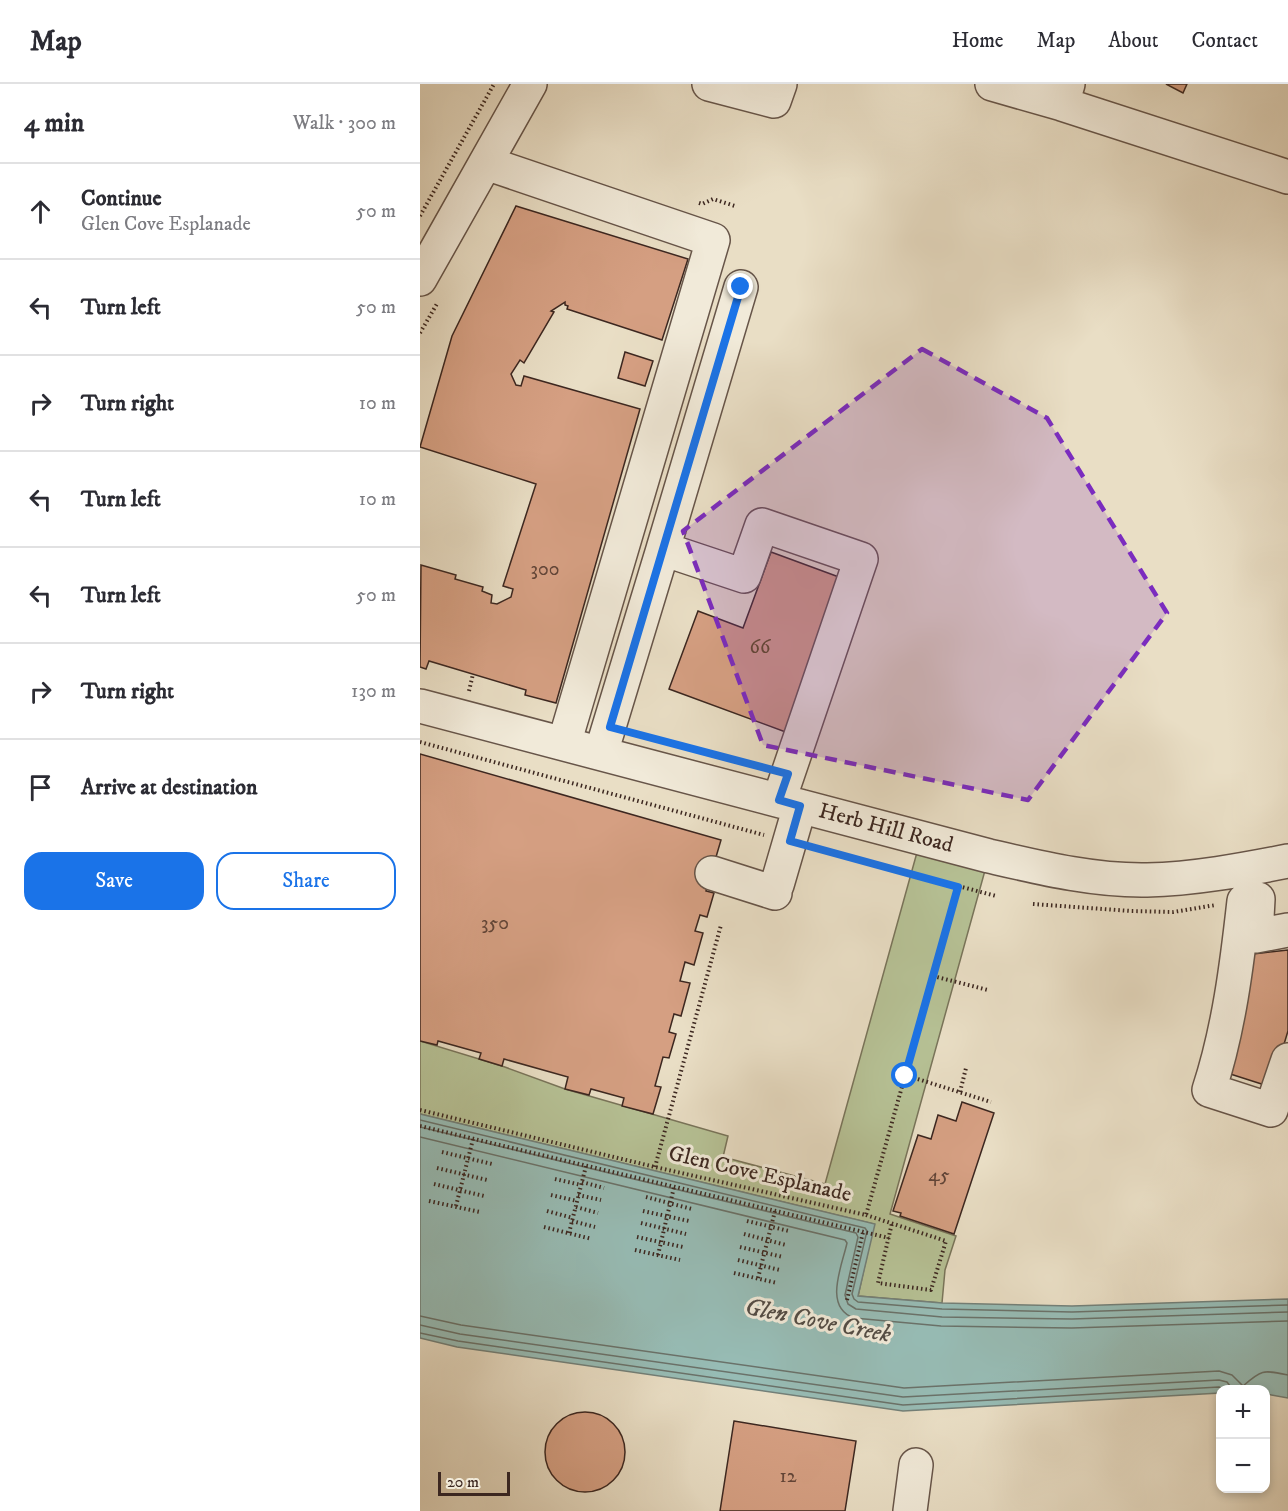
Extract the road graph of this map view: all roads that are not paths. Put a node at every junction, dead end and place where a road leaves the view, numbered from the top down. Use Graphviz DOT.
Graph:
graph roads {
  1 [pos="530,84"];
  2 [pos="709,84"];
  3 [pos="780,84"];
  4 [pos="992,84"];
  5 [pos="1065,94"];
  6 [pos="486,163"];
  7 [pos="1288,177"];
  8 [pos="420,279"];
  9 [pos="741,287"];
  10 [pos="663,549"];
  11 [pos="420,706"];
  12 [pos="564,744"];
  13 [pos="601,753"];
  14 [pos="789,803"];
  15 [pos="1288,861"];
  16 [pos="711,873"];
  17 [pos="1288,930"];
  18 [pos="1288,1060"];
  19 [pos="916,1465"];
  20 [pos="910,1511"];
  1 -- 6 [label="street"];
  2 -- 3 [label="street"];
  4 -- 5 [label="street"];
  5 -- 7 [label="street"];
  6 -- 8 [label="street"];
  6 -- 12 [label="street"];
  9 -- 10 [label="street"];
  10 -- 13 [label="street"];
  10 -- 14 [label="street"];
  11 -- 12 [label="street, Herb Hill Road"];
  12 -- 13 [label="street, Herb Hill Road"];
  13 -- 14 [label="street, Herb Hill Road"];
  14 -- 15 [label="street, Herb Hill Road"];
  14 -- 16 [label="street"];
  17 -- 18 [label="street"];
  19 -- 20 [label="street"];
}
